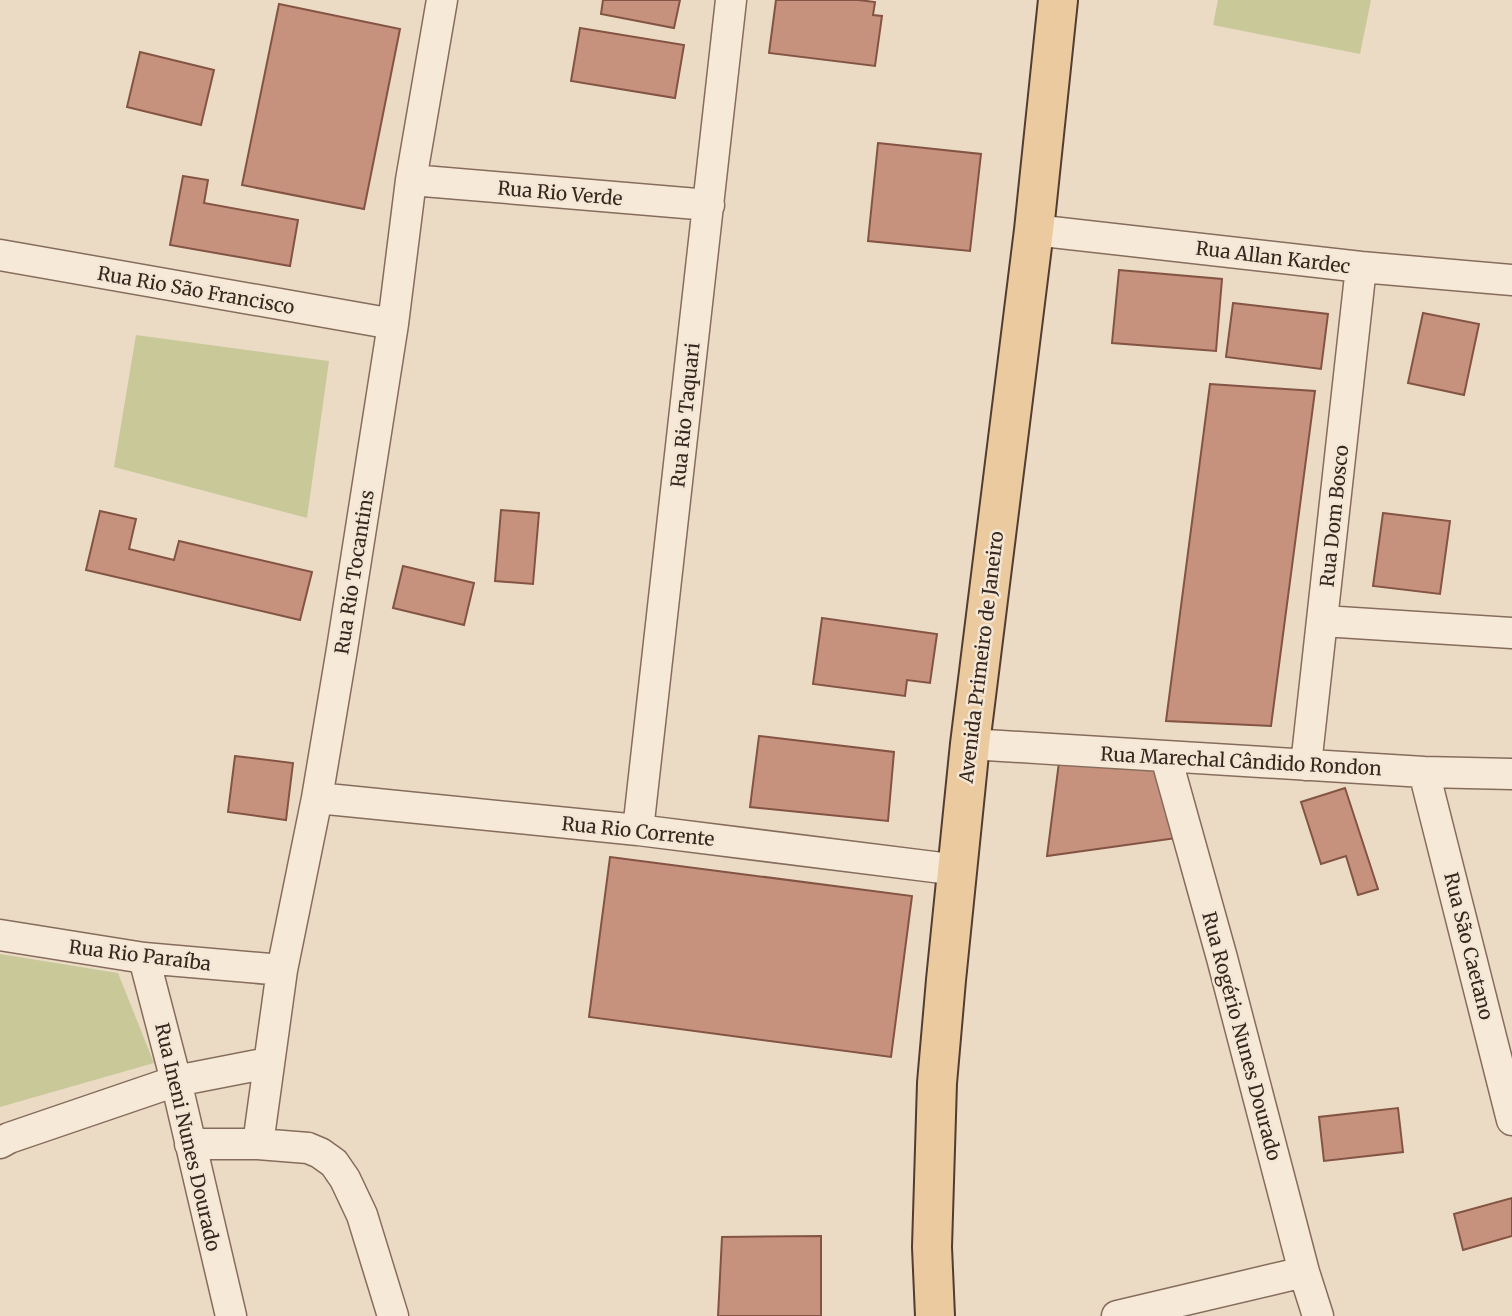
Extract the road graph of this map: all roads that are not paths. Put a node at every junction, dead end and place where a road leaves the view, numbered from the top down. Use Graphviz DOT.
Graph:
graph roads {
  1 [pos="442,0"];
  2 [pos="731,0"];
  3 [pos="1058,0"];
  4 [pos="411,180"];
  5 [pos="709,205"];
  6 [pos="1034,230"];
  7 [pos="0,255"];
  8 [pos="1361,267"];
  9 [pos="1512,280"];
  10 [pos="393,324"];
  11 [pos="1323,621"];
  12 [pos="1512,633"];
  13 [pos="970,744"];
  14 [pos="1166,757"];
  15 [pos="1306,765"];
  16 [pos="1424,772"];
  17 [pos="1512,774"];
  18 [pos="317,798"];
  19 [pos="638,830"];
  20 [pos="958,870"];
  21 [pos="0,935"];
  22 [pos="144,958"];
  23 [pos="282,970"];
  24 [pos="268,1063"];
  25 [pos="176,1081"];
  26 [pos="1512,1120"];
  27 [pos="3,1139"];
  28 [pos="190,1144"];
  29 [pos="258,1144"];
  30 [pos="1304,1272"];
  31 [pos="230,1316"];
  32 [pos="393,1316"];
  33 [pos="935,1316"];
  34 [pos="1116,1316"];
  35 [pos="1318,1316"];
  1 -- 4 [label="street, Rua Rio Tocantins"];
  2 -- 5 [label="street, Rua Rio Taquari"];
  3 -- 6 [label="main road, Avenida Primeiro de Janeiro"];
  4 -- 5 [label="street, Rua Rio Verde"];
  4 -- 10 [label="street, Rua Rio Tocantins"];
  5 -- 19 [label="street, Rua Rio Taquari"];
  6 -- 8 [label="street, Rua Allan Kardec"];
  6 -- 13 [label="main road, Avenida Primeiro de Janeiro"];
  7 -- 10 [label="street, Rua Rio São Francisco"];
  8 -- 9 [label="street, Rua Allan Kardec"];
  8 -- 11 [label="street, Rua Dom Bosco"];
  10 -- 18 [label="street, Rua Rio Tocantins"];
  11 -- 12 [label="street"];
  11 -- 15 [label="street, Rua Dom Bosco"];
  13 -- 14 [label="street, Rua Marechal Cândido Rondon"];
  13 -- 20 [label="main road, Avenida Primeiro de Janeiro"];
  14 -- 15 [label="street, Rua Marechal Cândido Rondon"];
  14 -- 30 [label="street, Rua Rogério Nunes Dourado"];
  15 -- 16 [label="street, Rua Marechal Cândido Rondon"];
  16 -- 17 [label="street, Rua Marechal Cândido Rondon"];
  16 -- 26 [label="street, Rua São Caetano"];
  18 -- 19 [label="street, Rua Rio Corrente"];
  18 -- 23 [label="street, Rua Rio Tocantins"];
  19 -- 20 [label="street, Rua Rio Corrente"];
  20 -- 33 [label="main road, Avenida Primeiro de Janeiro"];
  21 -- 22 [label="street, Rua Rio Paraíba"];
  22 -- 23 [label="street, Rua Rio Paraíba"];
  22 -- 25 [label="street, Rua Ineni Nunes Dourado"];
  23 -- 24 [label="street, Rua Rio Tocantins"];
  24 -- 25 [label="street"];
  24 -- 29 [label="street, Rua Rio Tocantins"];
  25 -- 27 [label="street"];
  25 -- 28 [label="street, Rua Ineni Nunes Dourado"];
  28 -- 29 [label="street"];
  28 -- 31 [label="street, Rua Ineni Nunes Dourado"];
  29 -- 32 [label="street"];
  30 -- 34 [label="street"];
  30 -- 35 [label="street, Rua Rogério Nunes Dourado"];
}
